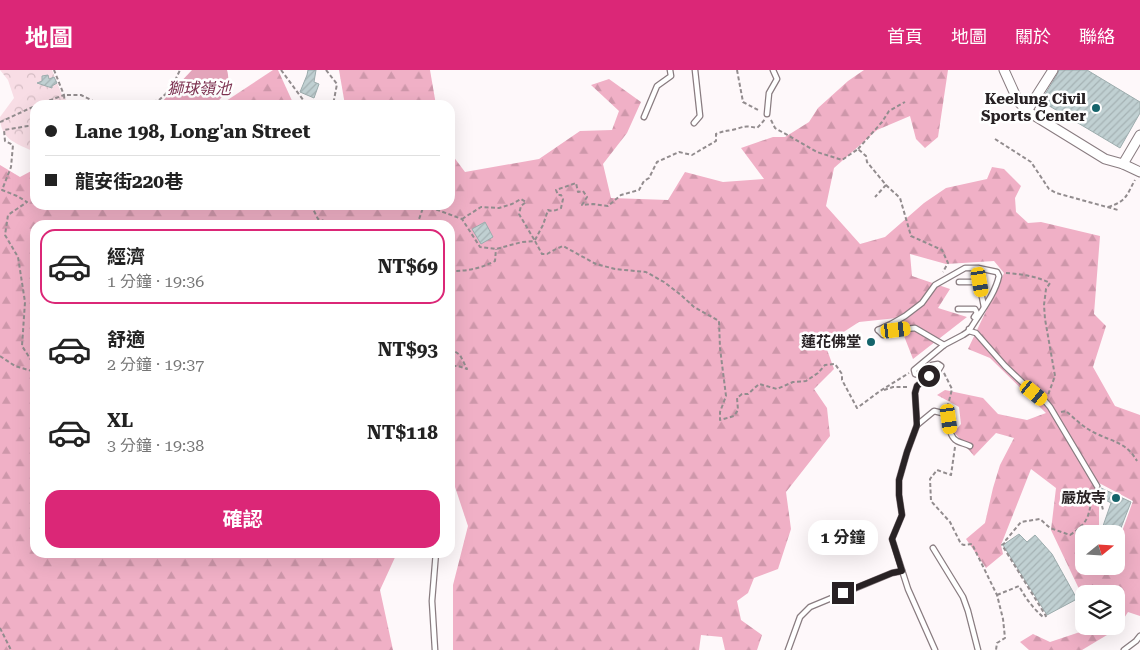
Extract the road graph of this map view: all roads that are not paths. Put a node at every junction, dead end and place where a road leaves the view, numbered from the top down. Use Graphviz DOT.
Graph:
graph roads {
  1 [pos="670,70"];
  2 [pos="695,70"];
  3 [pos="773,70"];
  4 [pos="1004,70"];
  5 [pos="1052,70"];
  6 [pos="1026,110"];
  7 [pos="768,114"];
  8 [pos="644,117"];
  9 [pos="694,122"];
  10 [pos="1140,135"];
  11 [pos="1123,164"];
  12 [pos="1139,172"];
  13 [pos="959,282"];
  14 [pos="984,306"];
  15 [pos="958,309"];
  16 [pos="969,331"];
  17 [pos="944,346"];
  18 [pos="917,425"];
  19 [pos="970,446"];
  20 [pos="1097,486"];
  21 [pos="933,548"];
  22 [pos="436,558"];
  23 [pos="902,571"];
  24 [pos="1140,636"];
  25 [pos="436,650"];
  26 [pos="788,650"];
  27 [pos="935,650"];
  28 [pos="978,650"];
  29 [pos="1124,650"];
  1 -- 8 [label="lane"];
  2 -- 9 [label="lane"];
  3 -- 7 [label="lane"];
  4 -- 6 [label="street"];
  5 -- 6 [label="street"];
  6 -- 11 [label="street"];
  10 -- 11 [label="street"];
  11 -- 12 [label="street"];
  13 -- 14 [label="lane"];
  14 -- 16 [label="lane"];
  14 -- 17 [label="lane"];
  15 -- 16 [label="lane"];
  16 -- 17 [label="lane"];
  16 -- 20 [label="lane"];
  17 -- 18 [label="lane"];
  18 -- 19 [label="lane"];
  18 -- 23 [label="lane"];
  21 -- 28 [label="lane"];
  22 -- 25 [label="lane"];
  23 -- 26 [label="lane"];
  23 -- 27 [label="lane"];
  24 -- 29 [label="lane"];
}
